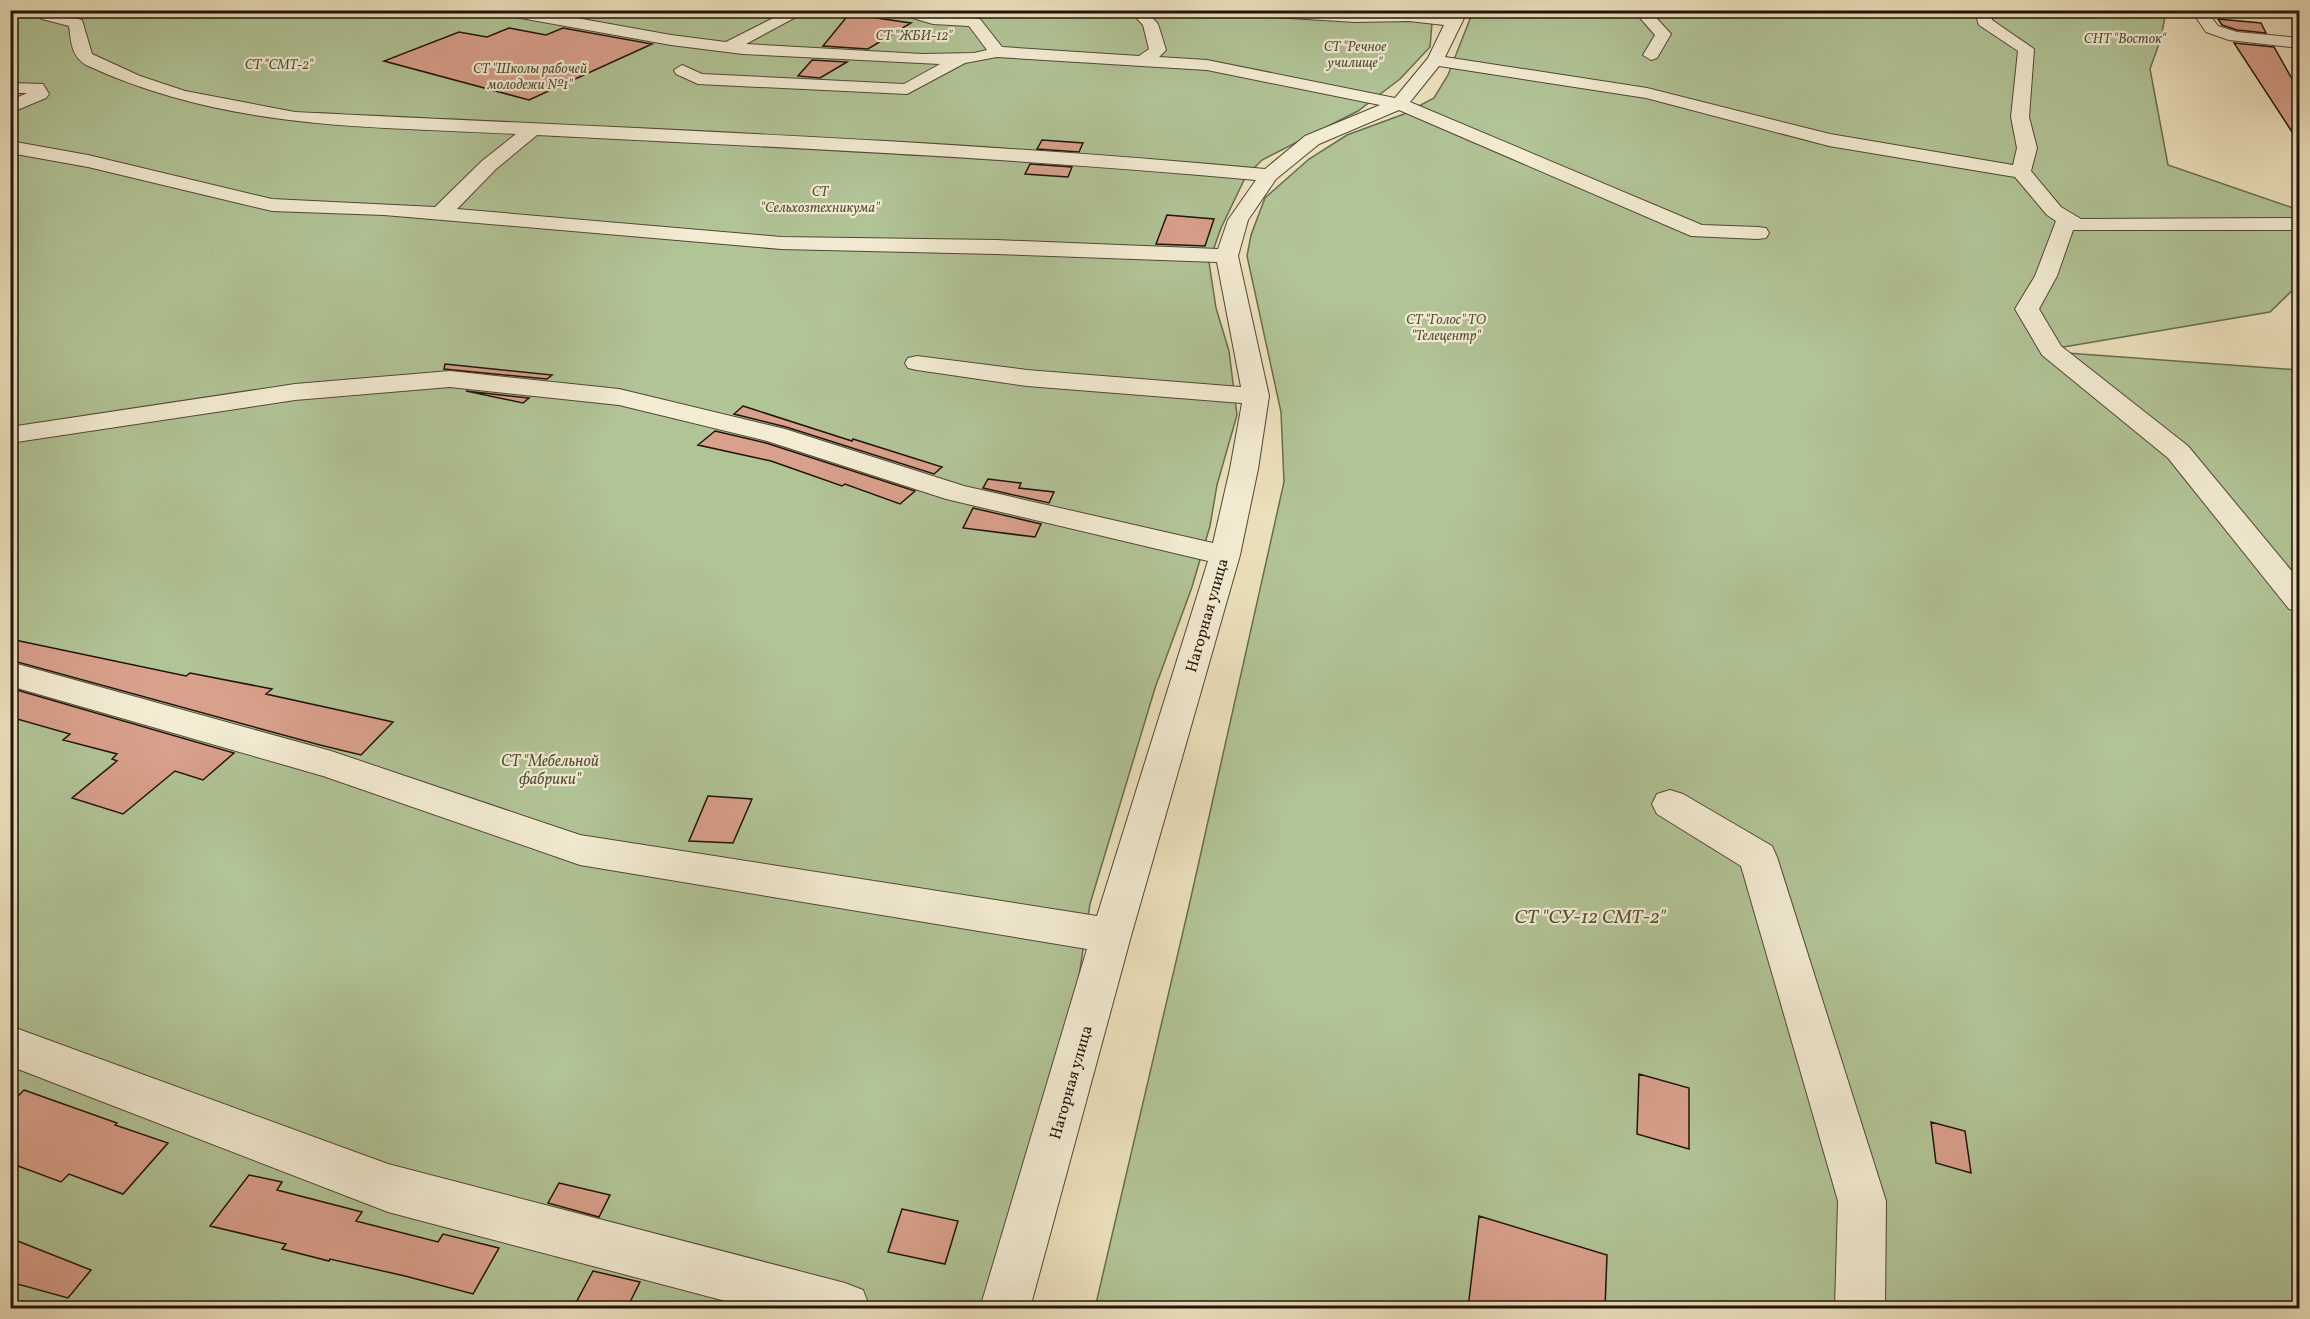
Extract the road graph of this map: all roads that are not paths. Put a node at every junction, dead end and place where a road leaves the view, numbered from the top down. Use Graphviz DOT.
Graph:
graph roads {
  1 [pos="504,10"];
  2 [pos="802,10"];
  3 [pos="901,10"];
  4 [pos="1136,10"];
  5 [pos="1239,10"];
  6 [pos="1640,10"];
  7 [pos="1981,10"];
  8 [pos="2198,10"];
  9 [pos="47,16"];
  10 [pos="1454,16"];
  11 [pos="2300,43"];
  12 [pos="728,47"];
  13 [pos="997,52"];
  14 [pos="1651,55"];
  15 [pos="962,58"];
  16 [pos="1144,60"];
  17 [pos="1435,60"];
  18 [pos="682,70"];
  19 [pos="10,88"];
  20 [pos="1399,104"];
  21 [pos="10,108"];
  22 [pos="533,129"];
  23 [pos="10,147"];
  24 [pos="2021,172"];
  25 [pos="1269,175"];
  26 [pos="440,214"];
  27 [pos="2067,219"];
  28 [pos="2300,224"];
  29 [pos="1758,233"];
  30 [pos="1227,256"];
  31 [pos="917,363"];
  32 [pos="1256,396"];
  33 [pos="10,435"];
  34 [pos="1225,555"];
  35 [pos="2300,602"];
  36 [pos="10,674"];
  37 [pos="1670,804"];
  38 [pos="1111,936"];
  39 [pos="10,1046"];
  40 [pos="845,1308"];
  41 [pos="1005,1308"];
  42 [pos="1860,1308"];
  1 -- 12 [label="street"];
  2 -- 12 [label="street"];
  3 -- 13 [label="street"];
  4 -- 16 [label="street"];
  5 -- 10 [label="street"];
  6 -- 14 [label="street"];
  7 -- 24 [label="street"];
  8 -- 11 [label="street"];
  9 -- 22 [label="street"];
  10 -- 17 [label="street, Нагорная улица"];
  12 -- 15 [label="street"];
  13 -- 15 [label="street"];
  13 -- 16 [label="street"];
  15 -- 18 [label="street"];
  16 -- 20 [label="street"];
  17 -- 20 [label="street, Нагорная улица"];
  17 -- 24 [label="street"];
  19 -- 21 [label="street"];
  20 -- 25 [label="street, Нагорная улица"];
  20 -- 29 [label="street"];
  22 -- 25 [label="street"];
  22 -- 26 [label="street"];
  23 -- 26 [label="street"];
  24 -- 27 [label="street"];
  25 -- 30 [label="street, Нагорная улица"];
  26 -- 30 [label="street"];
  27 -- 28 [label="street"];
  27 -- 35 [label="street"];
  30 -- 32 [label="street, Нагорная улица"];
  31 -- 32 [label="street"];
  32 -- 34 [label="street, Нагорная улица"];
  33 -- 34 [label="street"];
  34 -- 38 [label="street, Нагорная улица"];
  36 -- 38 [label="street"];
  37 -- 42 [label="street"];
  38 -- 41 [label="street, Нагорная улица"];
  39 -- 40 [label="street"];
}
